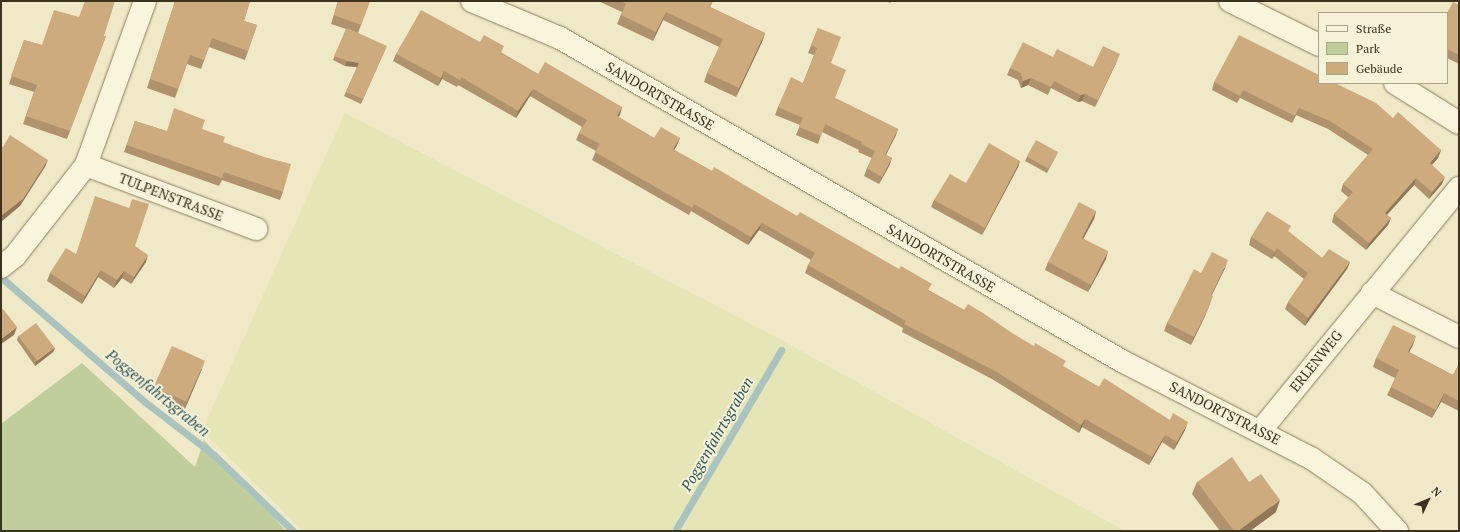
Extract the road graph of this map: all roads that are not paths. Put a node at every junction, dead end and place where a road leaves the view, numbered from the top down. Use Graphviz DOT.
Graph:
graph roads {
  1 [pos="145,1"];
  2 [pos="472,1"];
  3 [pos="1230,1"];
  4 [pos="1318,45"];
  5 [pos="1397,84"];
  6 [pos="1459,123"];
  7 [pos="86,165"];
  8 [pos="1459,188"];
  9 [pos="256,229"];
  10 [pos="1,267"];
  11 [pos="1372,293"];
  12 [pos="1459,337"];
  13 [pos="1261,430"];
  14 [pos="1397,531"];
  1 -- 7 [label="street"];
  2 -- 13 [label="street, SANDORTSTRASSE"];
  3 -- 4 [label="street"];
  5 -- 6 [label="street"];
  7 -- 9 [label="street, TULPENSTRASSE"];
  7 -- 10 [label="street"];
  8 -- 11 [label="street, ERLENWEG"];
  11 -- 12 [label="street"];
  11 -- 13 [label="street, ERLENWEG"];
  13 -- 14 [label="street, SANDORTSTRASSE"];
}
